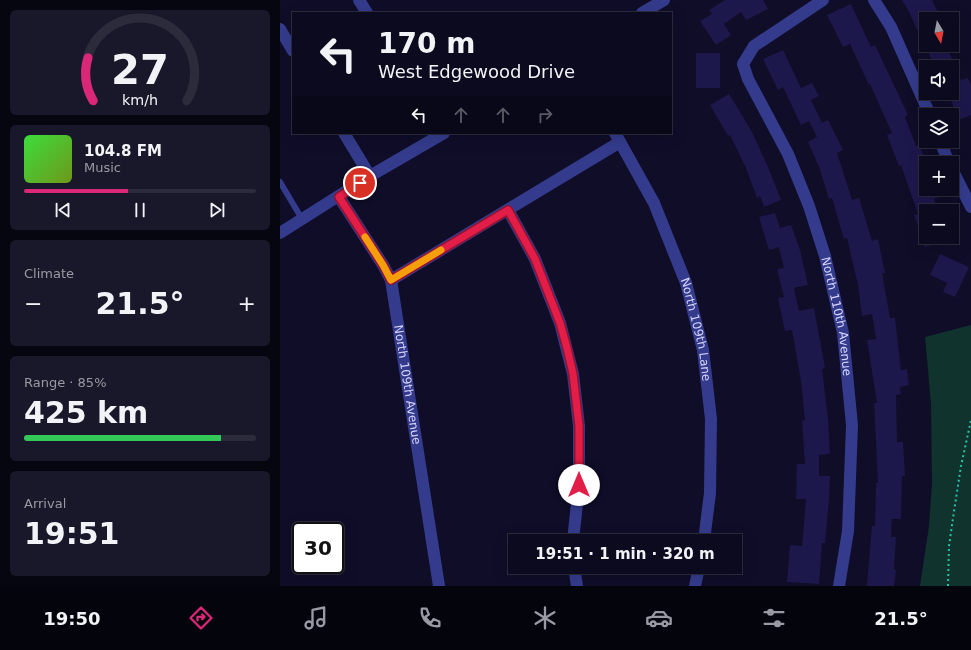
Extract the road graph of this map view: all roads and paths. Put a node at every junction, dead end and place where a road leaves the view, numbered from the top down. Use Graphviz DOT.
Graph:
graph roads {
  1 [pos="359,0"];
  2 [pos="664,0"];
  3 [pos="823,0"];
  4 [pos="874,0"];
  5 [pos="366,12"];
  6 [pos="644,12"];
  7 [pos="280,29"];
  8 [pos="292,48"];
  9 [pos="927,108"];
  10 [pos="345,134"];
  11 [pos="441,134"];
  12 [pos="618,137"];
  13 [pos="370,176"];
  14 [pos="280,182"];
  15 [pos="959,183"];
  16 [pos="339,197"];
  17 [pos="971,207"];
  18 [pos="508,210"];
  19 [pos="302,219"];
  20 [pos="280,232"];
  21 [pos="391,280"];
  22 [pos="971,420"];
  23 [pos="574,534"];
  24 [pos="705,534"];
  25 [pos="575,574"];
  26 [pos="698,574"];
  27 [pos="439,586"];
  28 [pos="577,586"];
  29 [pos="695,586"];
  30 [pos="840,586"];
  31 [pos="948,586"];
  1 -- 5 [label="street"];
  2 -- 6 [label="street"];
  3 -- 30 [label="street, North 110th Avenue"];
  4 -- 9 [label="street"];
  7 -- 8 [label="street"];
  10 -- 13 [label="street"];
  11 -- 13 [label="street"];
  12 -- 18 [label="street"];
  12 -- 24 [label="street, North 109th Lane"];
  13 -- 16 [label="street"];
  14 -- 19 [label="lane"];
  15 -- 17 [label="street"];
  16 -- 19 [label="street"];
  16 -- 21 [label="street, North 109th Avenue"];
  18 -- 21 [label="street"];
  18 -- 23 [label="street"];
  19 -- 20 [label="street"];
  21 -- 27 [label="street, North 109th Avenue"];
  22 -- 31 [label="path"];
  25 -- 28 [label="street"];
  26 -- 29 [label="street"];
}
